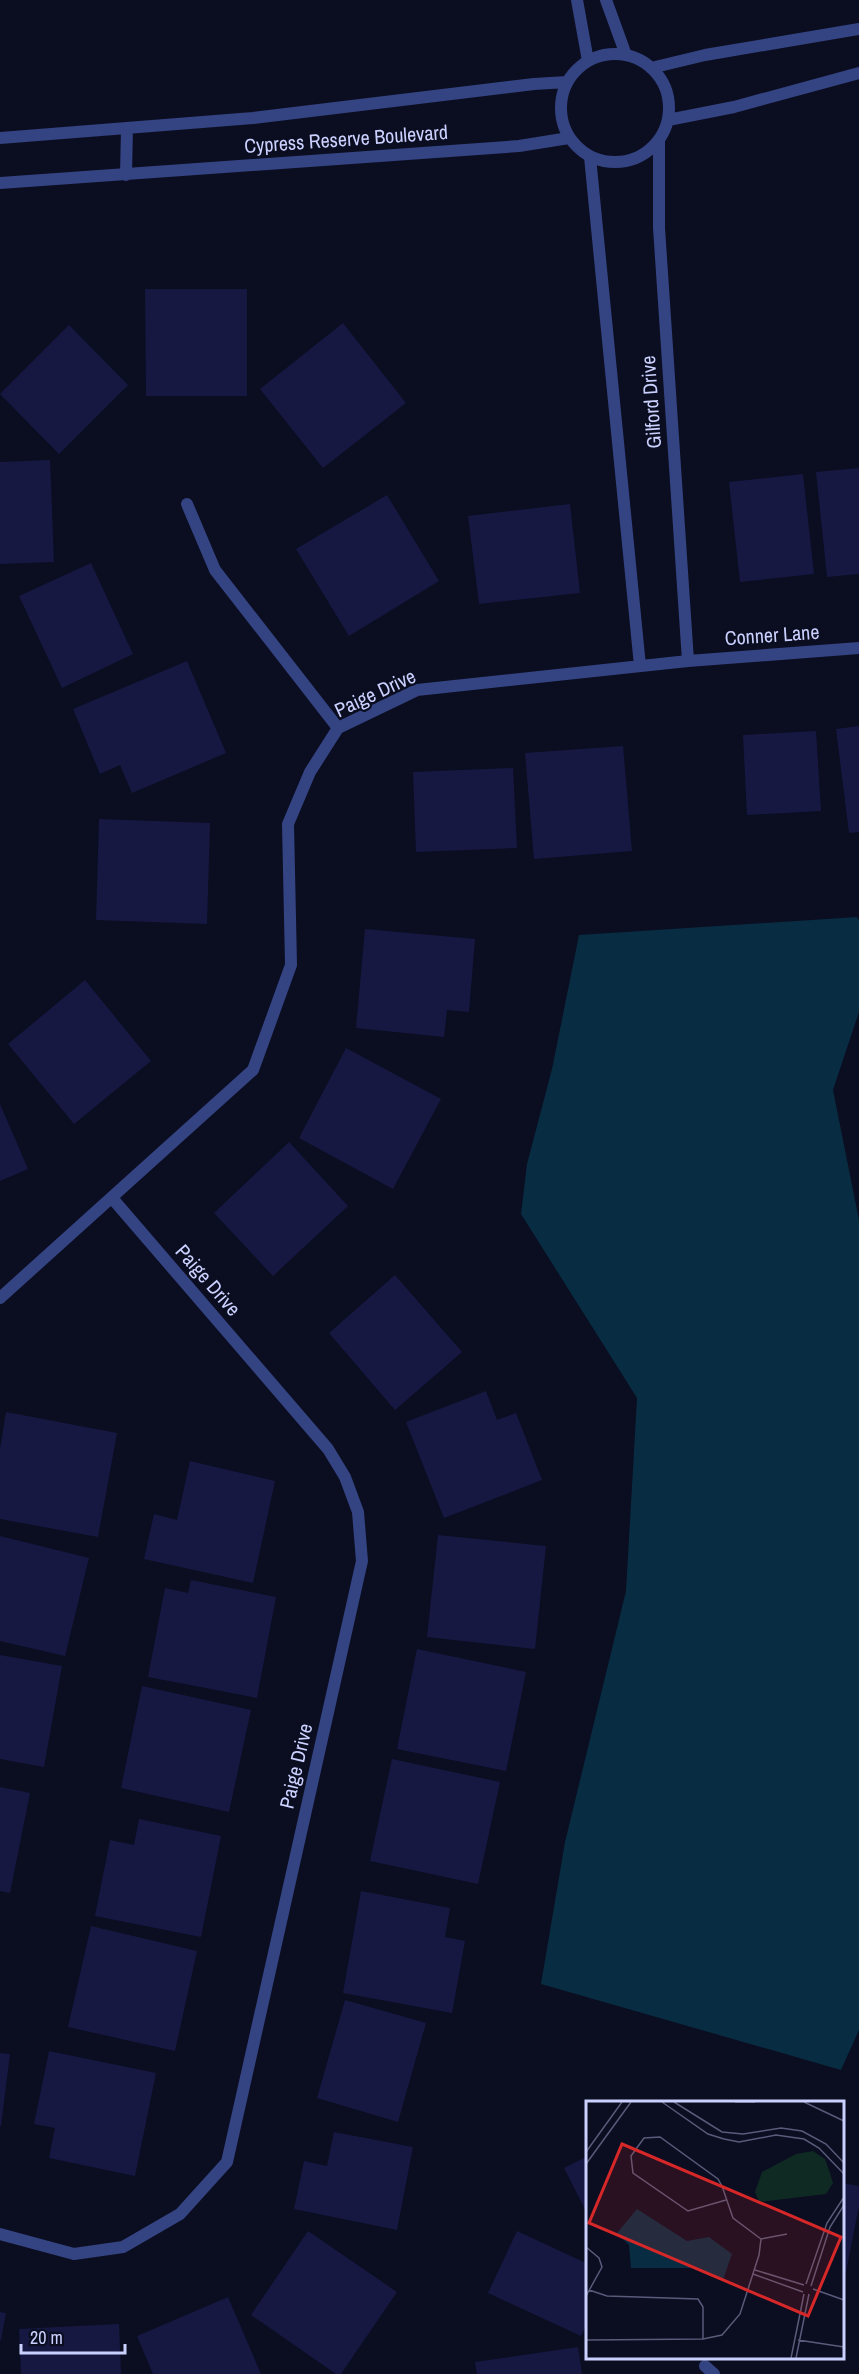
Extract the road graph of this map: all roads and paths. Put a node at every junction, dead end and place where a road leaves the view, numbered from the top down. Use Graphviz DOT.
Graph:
graph roads {
  1 [pos="576,0"];
  2 [pos="606,0"];
  3 [pos="859,29"];
  4 [pos="626,55"];
  5 [pos="588,61"];
  6 [pos="651,69"];
  7 [pos="859,73"];
  8 [pos="567,82"];
  9 [pos="668,120"];
  10 [pos="127,128"];
  11 [pos="0,138"];
  12 [pos="569,138"];
  13 [pos="659,140"];
  14 [pos="590,157"];
  15 [pos="126,175"];
  16 [pos="0,183"];
  17 [pos="187,504"];
  18 [pos="859,648"];
  19 [pos="688,661"];
  20 [pos="640,666"];
  21 [pos="338,729"];
  22 [pos="112,1198"];
  23 [pos="0,1298"];
  24 [pos="0,2234"];
  1 -- 5 [label="street"];
  2 -- 4 [label="street"];
  3 -- 6 [label="street"];
  4 -- 5 [label="street"];
  4 -- 6 [label="street"];
  5 -- 8 [label="street"];
  6 -- 9 [label="street"];
  7 -- 9 [label="street"];
  8 -- 10 [label="street, Cypress Reserve Boulevard"];
  8 -- 12 [label="street"];
  9 -- 13 [label="street"];
  10 -- 11 [label="street, Cypress Reserve Boulevard"];
  10 -- 15 [label="street"];
  12 -- 14 [label="street"];
  12 -- 15 [label="street, Cypress Reserve Boulevard"];
  13 -- 14 [label="street"];
  13 -- 19 [label="street, Gilford Drive"];
  14 -- 20 [label="street, Gilford Drive"];
  15 -- 16 [label="street, Cypress Reserve Boulevard"];
  17 -- 21 [label="street"];
  18 -- 19 [label="street, Conner Lane"];
  19 -- 20 [label="street, Paige Drive"];
  20 -- 21 [label="street, Paige Drive"];
  21 -- 22 [label="street, Paige Drive"];
  22 -- 23 [label="street, Paige Drive"];
  22 -- 24 [label="street, Paige Drive"];
}
